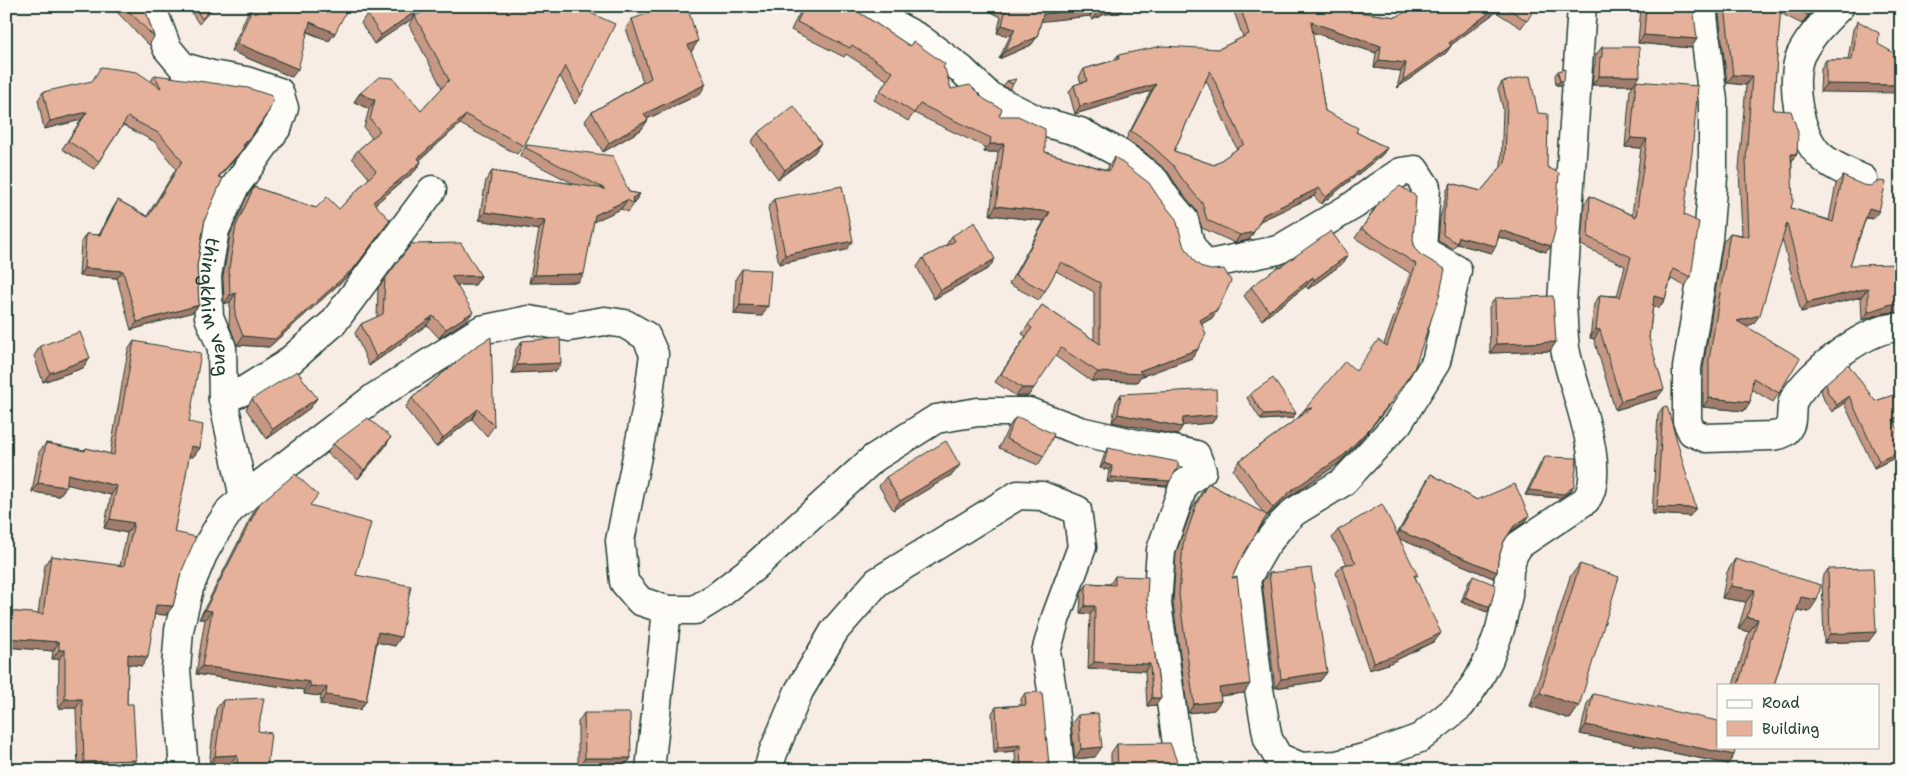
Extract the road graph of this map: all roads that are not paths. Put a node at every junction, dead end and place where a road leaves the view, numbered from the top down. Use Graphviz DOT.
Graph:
graph roads {
  1 [pos="151,6"];
  2 [pos="859,6"];
  3 [pos="1582,6"];
  4 [pos="1702,6"];
  5 [pos="1840,6"];
  6 [pos="1863,179"];
  7 [pos="432,190"];
  8 [pos="1901,328"];
  9 [pos="223,399"];
  10 [pos="244,498"];
  11 [pos="667,610"];
  12 [pos="184,770"];
  13 [pos="650,770"];
  14 [pos="768,770"];
  15 [pos="1060,770"];
  16 [pos="1187,770"];
  1 -- 9 [label="street, thingkhim veng"];
  2 -- 3 [label="street"];
  4 -- 8 [label="street"];
  5 -- 6 [label="street"];
  7 -- 9 [label="street"];
  9 -- 10 [label="street, thingkhim veng"];
  10 -- 11 [label="street"];
  10 -- 12 [label="street"];
  11 -- 13 [label="street"];
  11 -- 16 [label="street"];
  14 -- 15 [label="street"];
}
